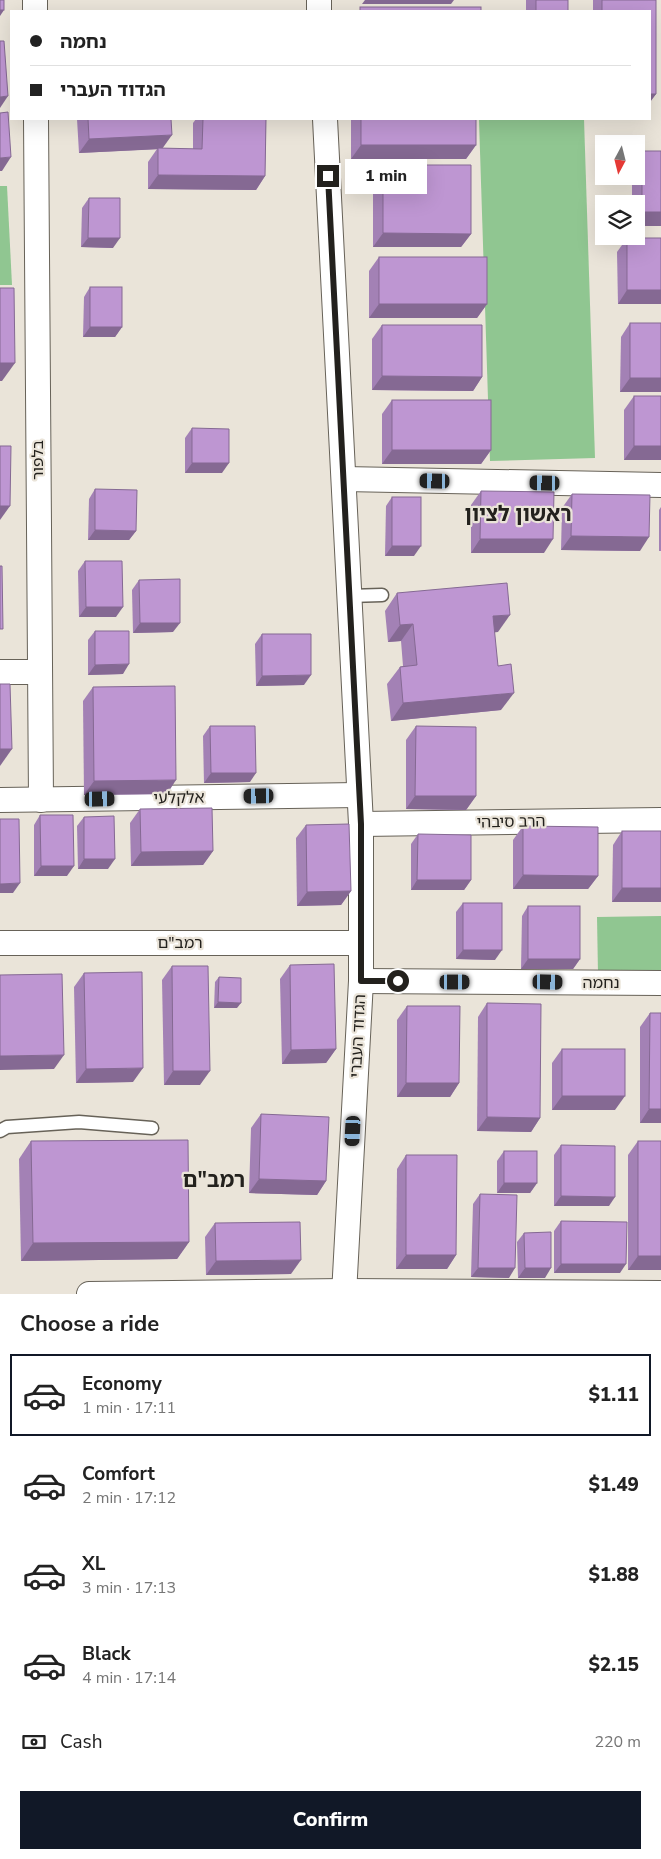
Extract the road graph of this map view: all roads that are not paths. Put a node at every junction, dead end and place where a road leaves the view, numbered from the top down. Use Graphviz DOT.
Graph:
graph roads {
  1 [pos="36,120"];
  2 [pos="325,120"];
  3 [pos="344,479"];
  4 [pos="661,485"];
  5 [pos="382,595"];
  6 [pos="349,596"];
  7 [pos="0,672"];
  8 [pos="40,672"];
  9 [pos="358,795"];
  10 [pos="0,800"];
  11 [pos="41,800"];
  12 [pos="661,820"];
  13 [pos="361,824"];
  14 [pos="0,943"];
  15 [pos="361,943"];
  16 [pos="361,981"];
  17 [pos="661,983"];
  18 [pos="152,1128"];
  19 [pos="0,1131"];
  20 [pos="344,1293"];
  21 [pos="661,1293"];
  22 [pos="89,1294"];
  1 -- 8 [label="street, בלפור"];
  2 -- 3 [label="street, הגדוד העברי"];
  3 -- 4 [label="street"];
  3 -- 6 [label="street, הגדוד העברי"];
  5 -- 6 [label="lane"];
  6 -- 9 [label="street, הגדוד העברי"];
  7 -- 8 [label="street"];
  8 -- 11 [label="street, בלפור"];
  9 -- 11 [label="street, אלקלעי"];
  9 -- 13 [label="street, הגדוד העברי"];
  10 -- 11 [label="street, אלקלעי"];
  12 -- 13 [label="street, הרב סיבהי"];
  13 -- 15 [label="street, הגדוד העברי"];
  14 -- 15 [label="street, רמב\"ם"];
  15 -- 16 [label="street, הגדוד העברי"];
  16 -- 17 [label="street, נחמה"];
  16 -- 20 [label="street, הגדוד העברי"];
  18 -- 19 [label="lane"];
  20 -- 21 [label="street"];
  20 -- 22 [label="street"];
}
